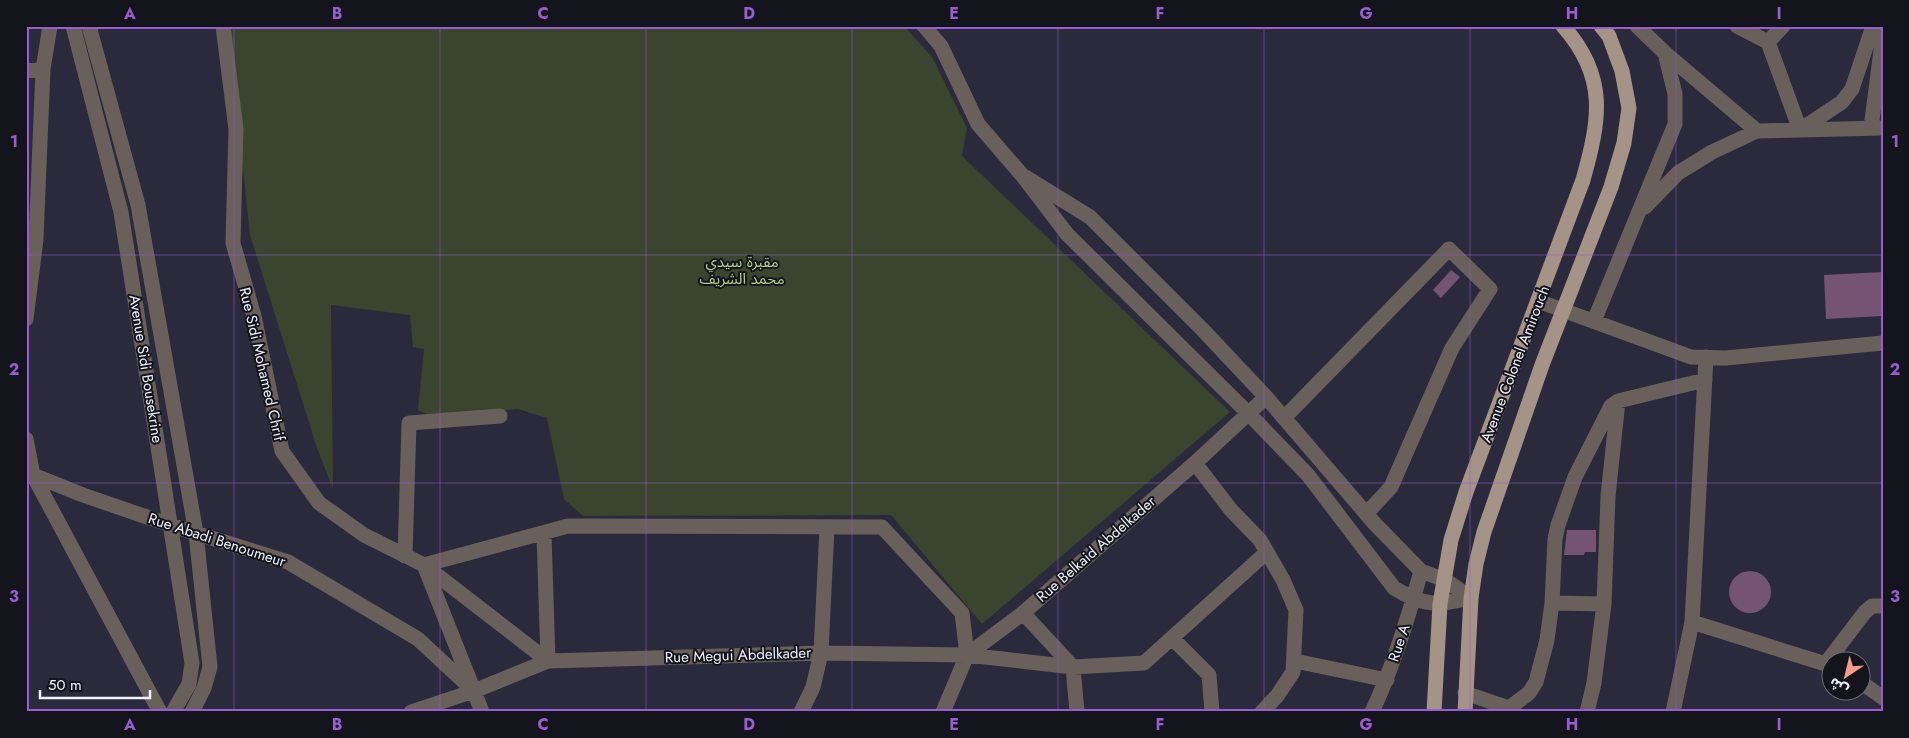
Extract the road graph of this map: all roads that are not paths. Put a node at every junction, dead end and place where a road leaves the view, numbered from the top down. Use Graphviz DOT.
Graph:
graph roads {
  1 [pos="50,26"];
  2 [pos="73,26"];
  3 [pos="89,26"];
  4 [pos="223,26"];
  5 [pos="924,26"];
  6 [pos="1562,26"];
  7 [pos="1601,26"];
  8 [pos="1637,26"];
  9 [pos="1738,26"];
  10 [pos="1783,26"];
  11 [pos="1873,26"];
  12 [pos="1883,34"];
  13 [pos="1768,42"];
  14 [pos="1665,53"];
  15 [pos="43,70"];
  16 [pos="26,71"];
  17 [pos="1877,128"];
  18 [pos="1757,130"];
  19 [pos="1800,130"];
  20 [pos="1022,175"];
  21 [pos="1637,215"];
  22 [pos="1538,301"];
  23 [pos="1564,310"];
  24 [pos="26,318"];
  25 [pos="1594,321"];
  26 [pos="1883,343"];
  27 [pos="1706,357"];
  28 [pos="1705,380"];
  29 [pos="1266,397"];
  30 [pos="1618,400"];
  31 [pos="1249,414"];
  32 [pos="500,416"];
  33 [pos="1284,418"];
  34 [pos="26,439"];
  35 [pos="1195,463"];
  36 [pos="29,472"];
  37 [pos="1366,514"];
  38 [pos="170,525"];
  39 [pos="827,526"];
  40 [pos="196,533"];
  41 [pos="544,534"];
  42 [pos="1267,552"];
  43 [pos="406,556"];
  44 [pos="424,565"];
  45 [pos="1421,571"];
  46 [pos="1444,580"];
  47 [pos="1472,598"];
  48 [pos="1413,600"];
  49 [pos="1552,603"];
  50 [pos="1440,604"];
  51 [pos="1604,604"];
  52 [pos="1883,606"];
  53 [pos="1023,613"];
  54 [pos="1692,622"];
  55 [pos="1172,638"];
  56 [pos="1839,650"];
  57 [pos="821,653"];
  58 [pos="967,656"];
  59 [pos="548,661"];
  60 [pos="1295,662"];
  61 [pos="1822,662"];
  62 [pos="1073,667"];
  63 [pos="1386,680"];
  64 [pos="474,690"];
  65 [pos="1872,690"];
  66 [pos="1465,693"];
  67 [pos="1883,698"];
  68 [pos="1511,710"];
  69 [pos="160,712"];
  70 [pos="173,712"];
  71 [pos="192,712"];
  72 [pos="411,712"];
  73 [pos="482,712"];
  74 [pos="801,712"];
  75 [pos="943,712"];
  76 [pos="1077,712"];
  77 [pos="1212,712"];
  78 [pos="1262,712"];
  79 [pos="1372,712"];
  80 [pos="1434,712"];
  81 [pos="1464,712"];
  82 [pos="1587,712"];
  83 [pos="1672,712"];
  1 -- 15 [label="street"];
  2 -- 38 [label="street, Avenue Sidi Bousekrine"];
  3 -- 40 [label="street, Avenue Sidi Bousekrine"];
  4 -- 43 [label="street, Rue Sidi Mohamed Chrif"];
  5 -- 20 [label="street"];
  6 -- 22 [label="main road, Avenue Colonel Amirouch"];
  7 -- 23 [label="main road, Avenue Colonel Amirouch"];
  8 -- 14 [label="street"];
  9 -- 13 [label="street"];
  10 -- 13 [label="street"];
  11 -- 19 [label="street"];
  12 -- 17 [label="street"];
  13 -- 19 [label="street"];
  14 -- 18 [label="street"];
  14 -- 21 [label="street"];
  15 -- 16 [label="street"];
  15 -- 24 [label="street"];
  17 -- 19 [label="street"];
  18 -- 19 [label="street"];
  18 -- 21 [label="street"];
  20 -- 29 [label="street"];
  20 -- 31 [label="street"];
  21 -- 25 [label="street"];
  22 -- 23 [label="street"];
  22 -- 46 [label="main road, Avenue Colonel Amirouch"];
  23 -- 25 [label="street"];
  23 -- 47 [label="main road, Avenue Colonel Amirouch"];
  25 -- 27 [label="street"];
  26 -- 27 [label="street"];
  27 -- 28 [label="street"];
  28 -- 30 [label="street"];
  28 -- 54 [label="street"];
  29 -- 31 [label="street, Rue Belkaid Abdelkader"];
  29 -- 33 [label="street"];
  30 -- 49 [label="street"];
  30 -- 51 [label="street"];
  31 -- 35 [label="street, Rue Belkaid Abdelkader"];
  31 -- 48 [label="street"];
  32 -- 43 [label="street"];
  33 -- 37 [label="street"];
  33 -- 37 [label="street"];
  34 -- 36 [label="street"];
  35 -- 42 [label="street"];
  35 -- 53 [label="street, Rue Belkaid Abdelkader"];
  36 -- 38 [label="street, Rue Abadi Benoumeur"];
  36 -- 69 [label="street"];
  37 -- 45 [label="street"];
  38 -- 40 [label="street, Rue Abadi Benoumeur"];
  38 -- 70 [label="street, Avenue Sidi Bousekrine"];
  39 -- 41 [label="street"];
  39 -- 57 [label="street"];
  39 -- 58 [label="street"];
  40 -- 64 [label="street, Rue Abadi Benoumeur"];
  40 -- 71 [label="street, Avenue Sidi Bousekrine"];
  41 -- 44 [label="street"];
  41 -- 59 [label="street"];
  42 -- 55 [label="street, Rue Megui Abdelkader"];
  42 -- 60 [label="street"];
  43 -- 44 [label="street, Rue Sidi Mohamed Chrif"];
  44 -- 59 [label="street, Rue Sidi Mohamed Chrif"];
  44 -- 64 [label="street"];
  45 -- 46 [label="street"];
  45 -- 48 [label="street, Rue A"];
  46 -- 47 [label="street"];
  46 -- 50 [label="main road, Avenue Colonel Amirouch"];
  47 -- 50 [label="street"];
  47 -- 66 [label="main road, Avenue Colonel Amirouch"];
  48 -- 50 [label="street"];
  48 -- 63 [label="street, Rue A"];
  49 -- 51 [label="street"];
  49 -- 68 [label="street"];
  50 -- 80 [label="main road, Avenue Colonel Amirouch"];
  51 -- 82 [label="street"];
  52 -- 56 [label="street"];
  53 -- 58 [label="street, Rue Belkaid Abdelkader"];
  53 -- 62 [label="street"];
  54 -- 61 [label="street"];
  54 -- 83 [label="street"];
  55 -- 62 [label="street, Rue Megui Abdelkader"];
  55 -- 77 [label="street"];
  57 -- 58 [label="street, Rue Megui Abdelkader"];
  57 -- 59 [label="street, Rue Megui Abdelkader"];
  57 -- 74 [label="street"];
  58 -- 62 [label="street, Rue Megui Abdelkader"];
  58 -- 75 [label="street, Rue Belkaid Abdelkader"];
  59 -- 64 [label="street, Rue Megui Abdelkader"];
  60 -- 63 [label="street"];
  60 -- 78 [label="street"];
  62 -- 76 [label="street"];
  63 -- 79 [label="street, Rue A"];
  64 -- 72 [label="street, Rue Megui Abdelkader"];
  64 -- 73 [label="street, Rue Abadi Benoumeur"];
  65 -- 67 [label="street"];
  66 -- 68 [label="street"];
  66 -- 81 [label="main road, Avenue Colonel Amirouch"];
}
